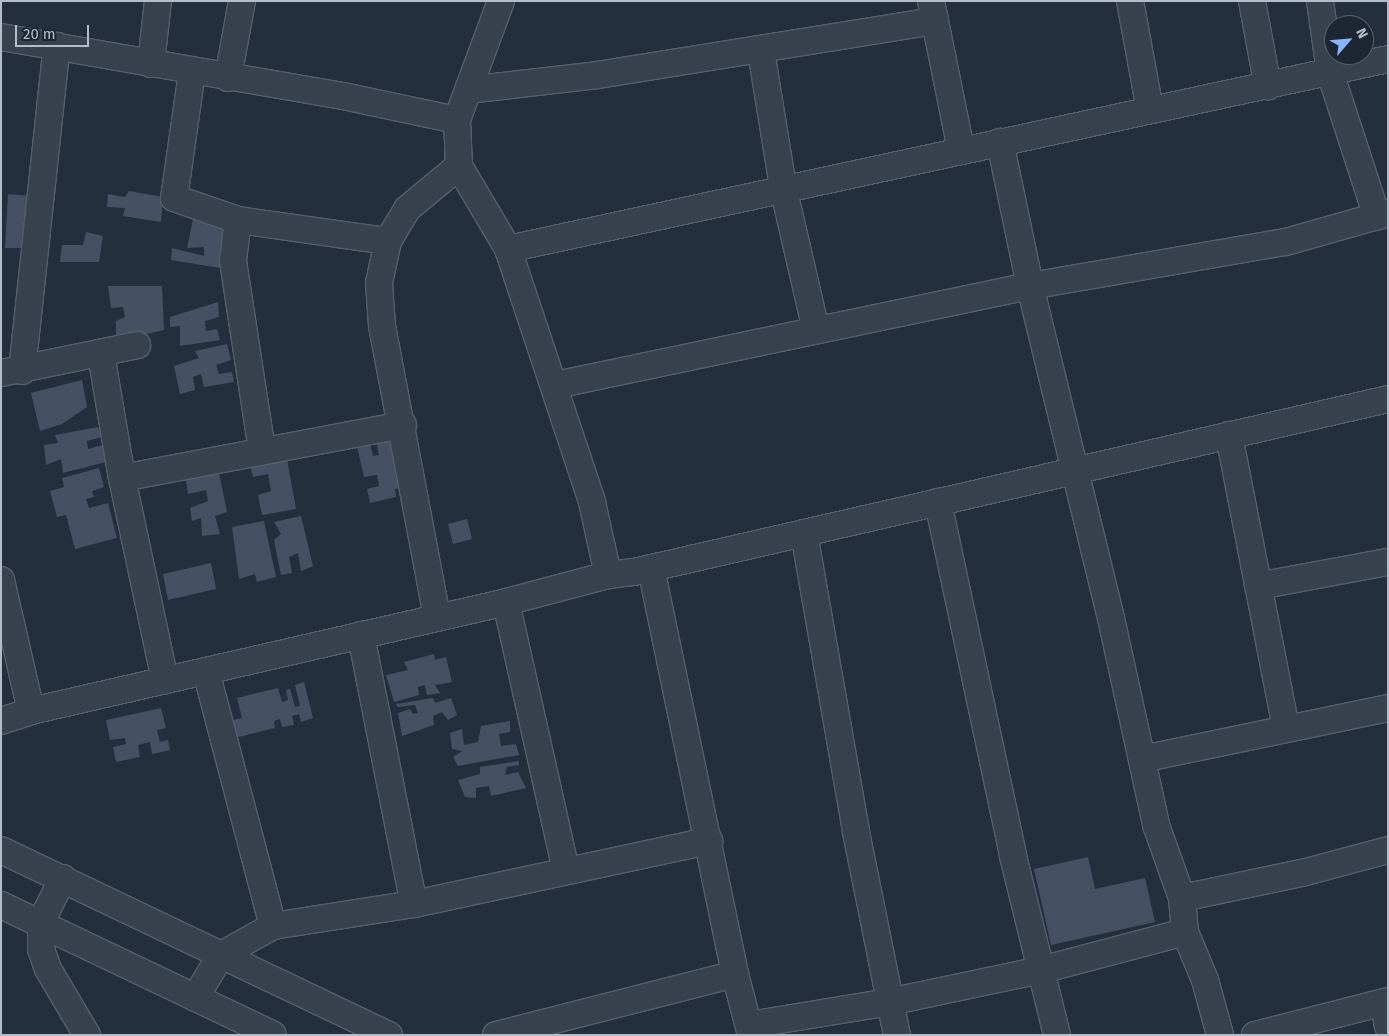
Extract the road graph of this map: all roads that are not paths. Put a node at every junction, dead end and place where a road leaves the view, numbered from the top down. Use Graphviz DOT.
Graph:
graph roads {
  1 [pos="158,1"];
  2 [pos="242,1"];
  3 [pos="500,1"];
  4 [pos="1130,1"];
  5 [pos="1252,1"];
  6 [pos="1320,1"];
  7 [pos="933,11"];
  8 [pos="1,37"];
  9 [pos="57,46"];
  10 [pos="761,51"];
  11 [pos="1388,59"];
  12 [pos="151,64"];
  13 [pos="192,72"];
  14 [pos="1330,72"];
  15 [pos="228,78"];
  16 [pos="1268,87"];
  17 [pos="468,90"];
  18 [pos="1150,110"];
  19 [pos="457,120"];
  20 [pos="1000,142"];
  21 [pos="961,150"];
  22 [pos="459,166"];
  23 [pos="783,187"];
  24 [pos="1382,215"];
  25 [pos="238,220"];
  26 [pos="388,241"];
  27 [pos="508,249"];
  28 [pos="1030,286"];
  29 [pos="816,330"];
  30 [pos="137,345"];
  31 [pos="101,354"];
  32 [pos="12,372"];
  33 [pos="555,385"];
  34 [pos="1388,399"];
  35 [pos="403,425"];
  36 [pos="1229,436"];
  37 [pos="262,451"];
  38 [pos="1075,471"];
  39 [pos="122,478"];
  40 [pos="938,502"];
  41 [pos="804,533"];
  42 [pos="1388,562"];
  43 [pos="651,568"];
  44 [pos="608,575"];
  45 [pos="1,580"];
  46 [pos="1258,586"];
  47 [pos="506,602"];
  48 [pos="438,617"];
  49 [pos="361,635"];
  50 [pos="206,670"];
  51 [pos="165,680"];
  52 [pos="1388,708"];
  53 [pos="31,711"];
  54 [pos="1,721"];
  55 [pos="1286,729"];
  56 [pos="1142,759"];
  57 [pos="709,841"];
  58 [pos="1,850"];
  59 [pos="1388,850"];
  60 [pos="566,870"];
  61 [pos="62,878"];
  62 [pos="1182,898"];
  63 [pos="414,904"];
  64 [pos="1,905"];
  65 [pos="41,922"];
  66 [pos="274,926"];
  67 [pos="1185,932"];
  68 [pos="221,954"];
  69 [pos="1041,970"];
  70 [pos="735,974"];
  71 [pos="196,998"];
  72 [pos="889,1002"];
  73 [pos="1386,1010"];
  74 [pos="750,1030"];
  75 [pos="266,1033"];
  76 [pos="82,1034"];
  77 [pos="389,1035"];
  78 [pos="496,1035"];
  79 [pos="897,1035"];
  80 [pos="1057,1035"];
  81 [pos="1220,1035"];
  82 [pos="1255,1035"];
  1 -- 12 [label="street"];
  2 -- 15 [label="street"];
  3 -- 17 [label="street"];
  4 -- 18 [label="street"];
  5 -- 16 [label="street"];
  6 -- 14 [label="street"];
  7 -- 10 [label="street"];
  7 -- 21 [label="street"];
  8 -- 9 [label="street"];
  9 -- 12 [label="street"];
  9 -- 32 [label="street"];
  10 -- 17 [label="street"];
  10 -- 23 [label="street"];
  11 -- 14 [label="street"];
  12 -- 13 [label="street"];
  13 -- 15 [label="street"];
  13 -- 25 [label="street"];
  14 -- 16 [label="street"];
  14 -- 24 [label="street"];
  15 -- 19 [label="street"];
  16 -- 18 [label="street"];
  17 -- 19 [label="street"];
  18 -- 20 [label="street"];
  19 -- 22 [label="street"];
  20 -- 21 [label="street"];
  20 -- 28 [label="street"];
  21 -- 23 [label="street"];
  22 -- 26 [label="street"];
  22 -- 27 [label="street"];
  23 -- 27 [label="street"];
  23 -- 29 [label="street"];
  24 -- 28 [label="street"];
  25 -- 26 [label="street"];
  25 -- 37 [label="street"];
  26 -- 35 [label="street"];
  27 -- 33 [label="street"];
  28 -- 29 [label="street"];
  28 -- 38 [label="street"];
  29 -- 33 [label="street"];
  30 -- 31 [label="street"];
  31 -- 32 [label="street"];
  31 -- 39 [label="street"];
  33 -- 44 [label="street"];
  34 -- 36 [label="street"];
  35 -- 37 [label="street"];
  35 -- 48 [label="street"];
  36 -- 38 [label="street"];
  36 -- 46 [label="street"];
  37 -- 39 [label="street"];
  38 -- 40 [label="street"];
  38 -- 56 [label="street"];
  39 -- 51 [label="street"];
  40 -- 41 [label="street"];
  40 -- 69 [label="street"];
  41 -- 43 [label="street"];
  41 -- 72 [label="street"];
  42 -- 46 [label="street"];
  43 -- 44 [label="street"];
  43 -- 57 [label="street"];
  44 -- 47 [label="street"];
  45 -- 53 [label="street"];
  46 -- 55 [label="street"];
  47 -- 48 [label="street"];
  47 -- 60 [label="street"];
  48 -- 49 [label="street"];
  49 -- 50 [label="street"];
  49 -- 63 [label="street"];
  50 -- 51 [label="street"];
  50 -- 66 [label="street"];
  51 -- 53 [label="street"];
  52 -- 55 [label="street"];
  53 -- 54 [label="street"];
  55 -- 56 [label="street"];
  56 -- 62 [label="street"];
  57 -- 60 [label="street"];
  57 -- 70 [label="street"];
  58 -- 61 [label="street"];
  59 -- 62 [label="street"];
  60 -- 63 [label="street"];
  61 -- 65 [label="street"];
  61 -- 68 [label="street"];
  62 -- 67 [label="street"];
  63 -- 66 [label="street"];
  64 -- 65 [label="street"];
  65 -- 71 [label="street"];
  65 -- 76 [label="street"];
  66 -- 68 [label="street"];
  67 -- 69 [label="street"];
  67 -- 81 [label="street"];
  68 -- 71 [label="street"];
  68 -- 77 [label="street"];
  69 -- 72 [label="street"];
  69 -- 80 [label="street"];
  70 -- 74 [label="street"];
  70 -- 78 [label="street"];
  71 -- 75 [label="street"];
  72 -- 74 [label="street"];
  72 -- 79 [label="street"];
  73 -- 82 [label="street"];
}
